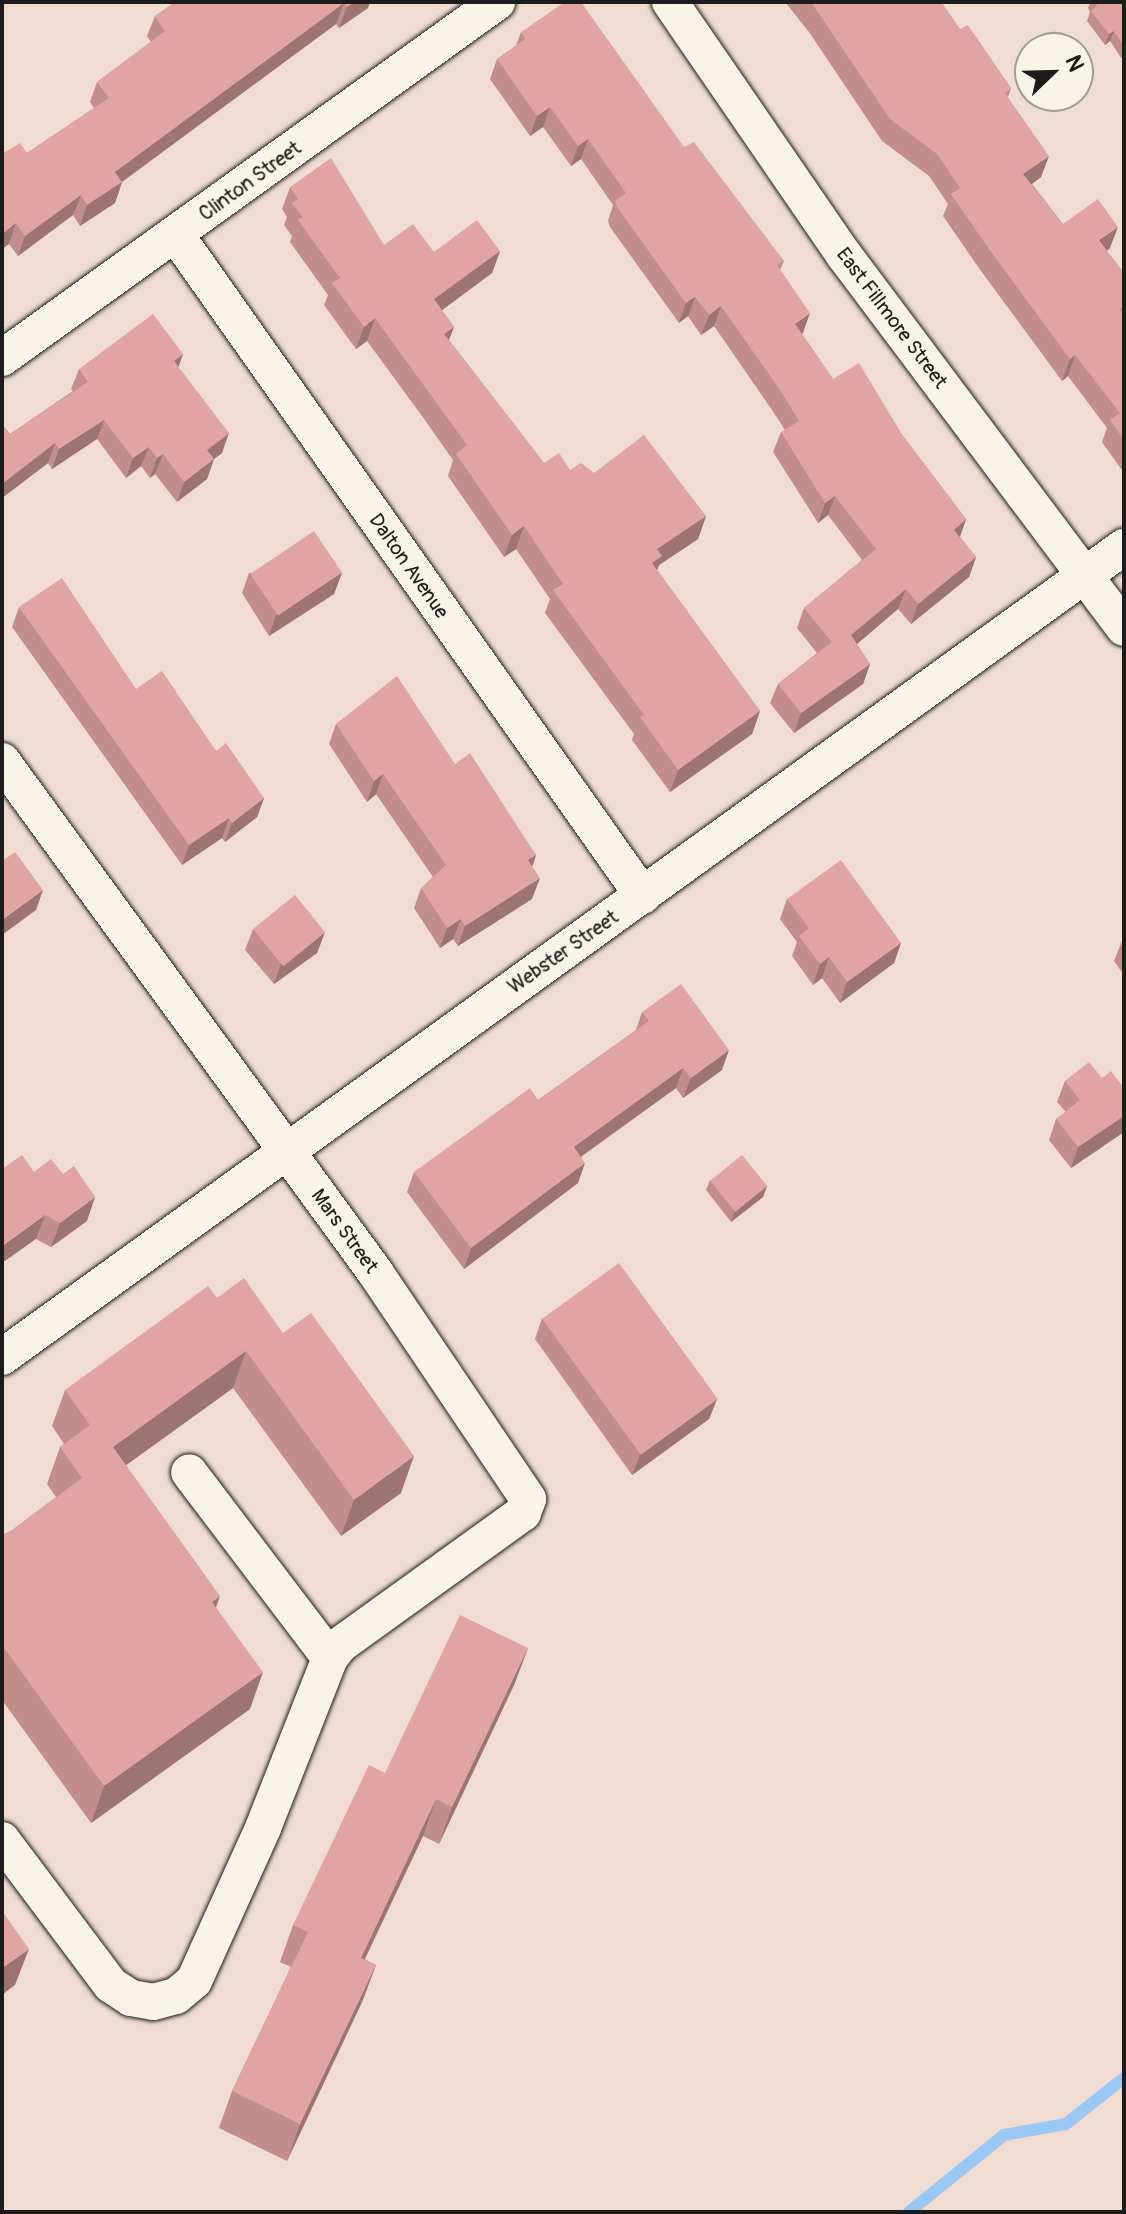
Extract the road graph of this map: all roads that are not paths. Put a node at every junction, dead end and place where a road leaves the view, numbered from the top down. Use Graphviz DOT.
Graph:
graph roads {
  1 [pos="497,2"];
  2 [pos="670,2"];
  3 [pos="176,235"];
  4 [pos="2,358"];
  5 [pos="1124,547"];
  6 [pos="1084,575"];
  7 [pos="1124,628"];
  8 [pos="2,761"];
  9 [pos="643,896"];
  10 [pos="285,1150"];
  11 [pos="2,1357"];
  12 [pos="189,1472"];
  13 [pos="330,1658"];
  14 [pos="2,1840"];
  1 -- 3 [label="street, Clinton Street"];
  2 -- 6 [label="street, East Fillmore Street"];
  3 -- 4 [label="street, Clinton Street"];
  3 -- 9 [label="street, Dalton Avenue"];
  5 -- 6 [label="street, Webster Street"];
  6 -- 7 [label="street, East Fillmore Street"];
  6 -- 9 [label="street, Webster Street"];
  8 -- 10 [label="street, Mars Street"];
  9 -- 10 [label="street, Webster Street"];
  10 -- 11 [label="street, Webster Street"];
  10 -- 13 [label="street, Mars Street"];
  12 -- 13 [label="street"];
  13 -- 14 [label="street"];
}
